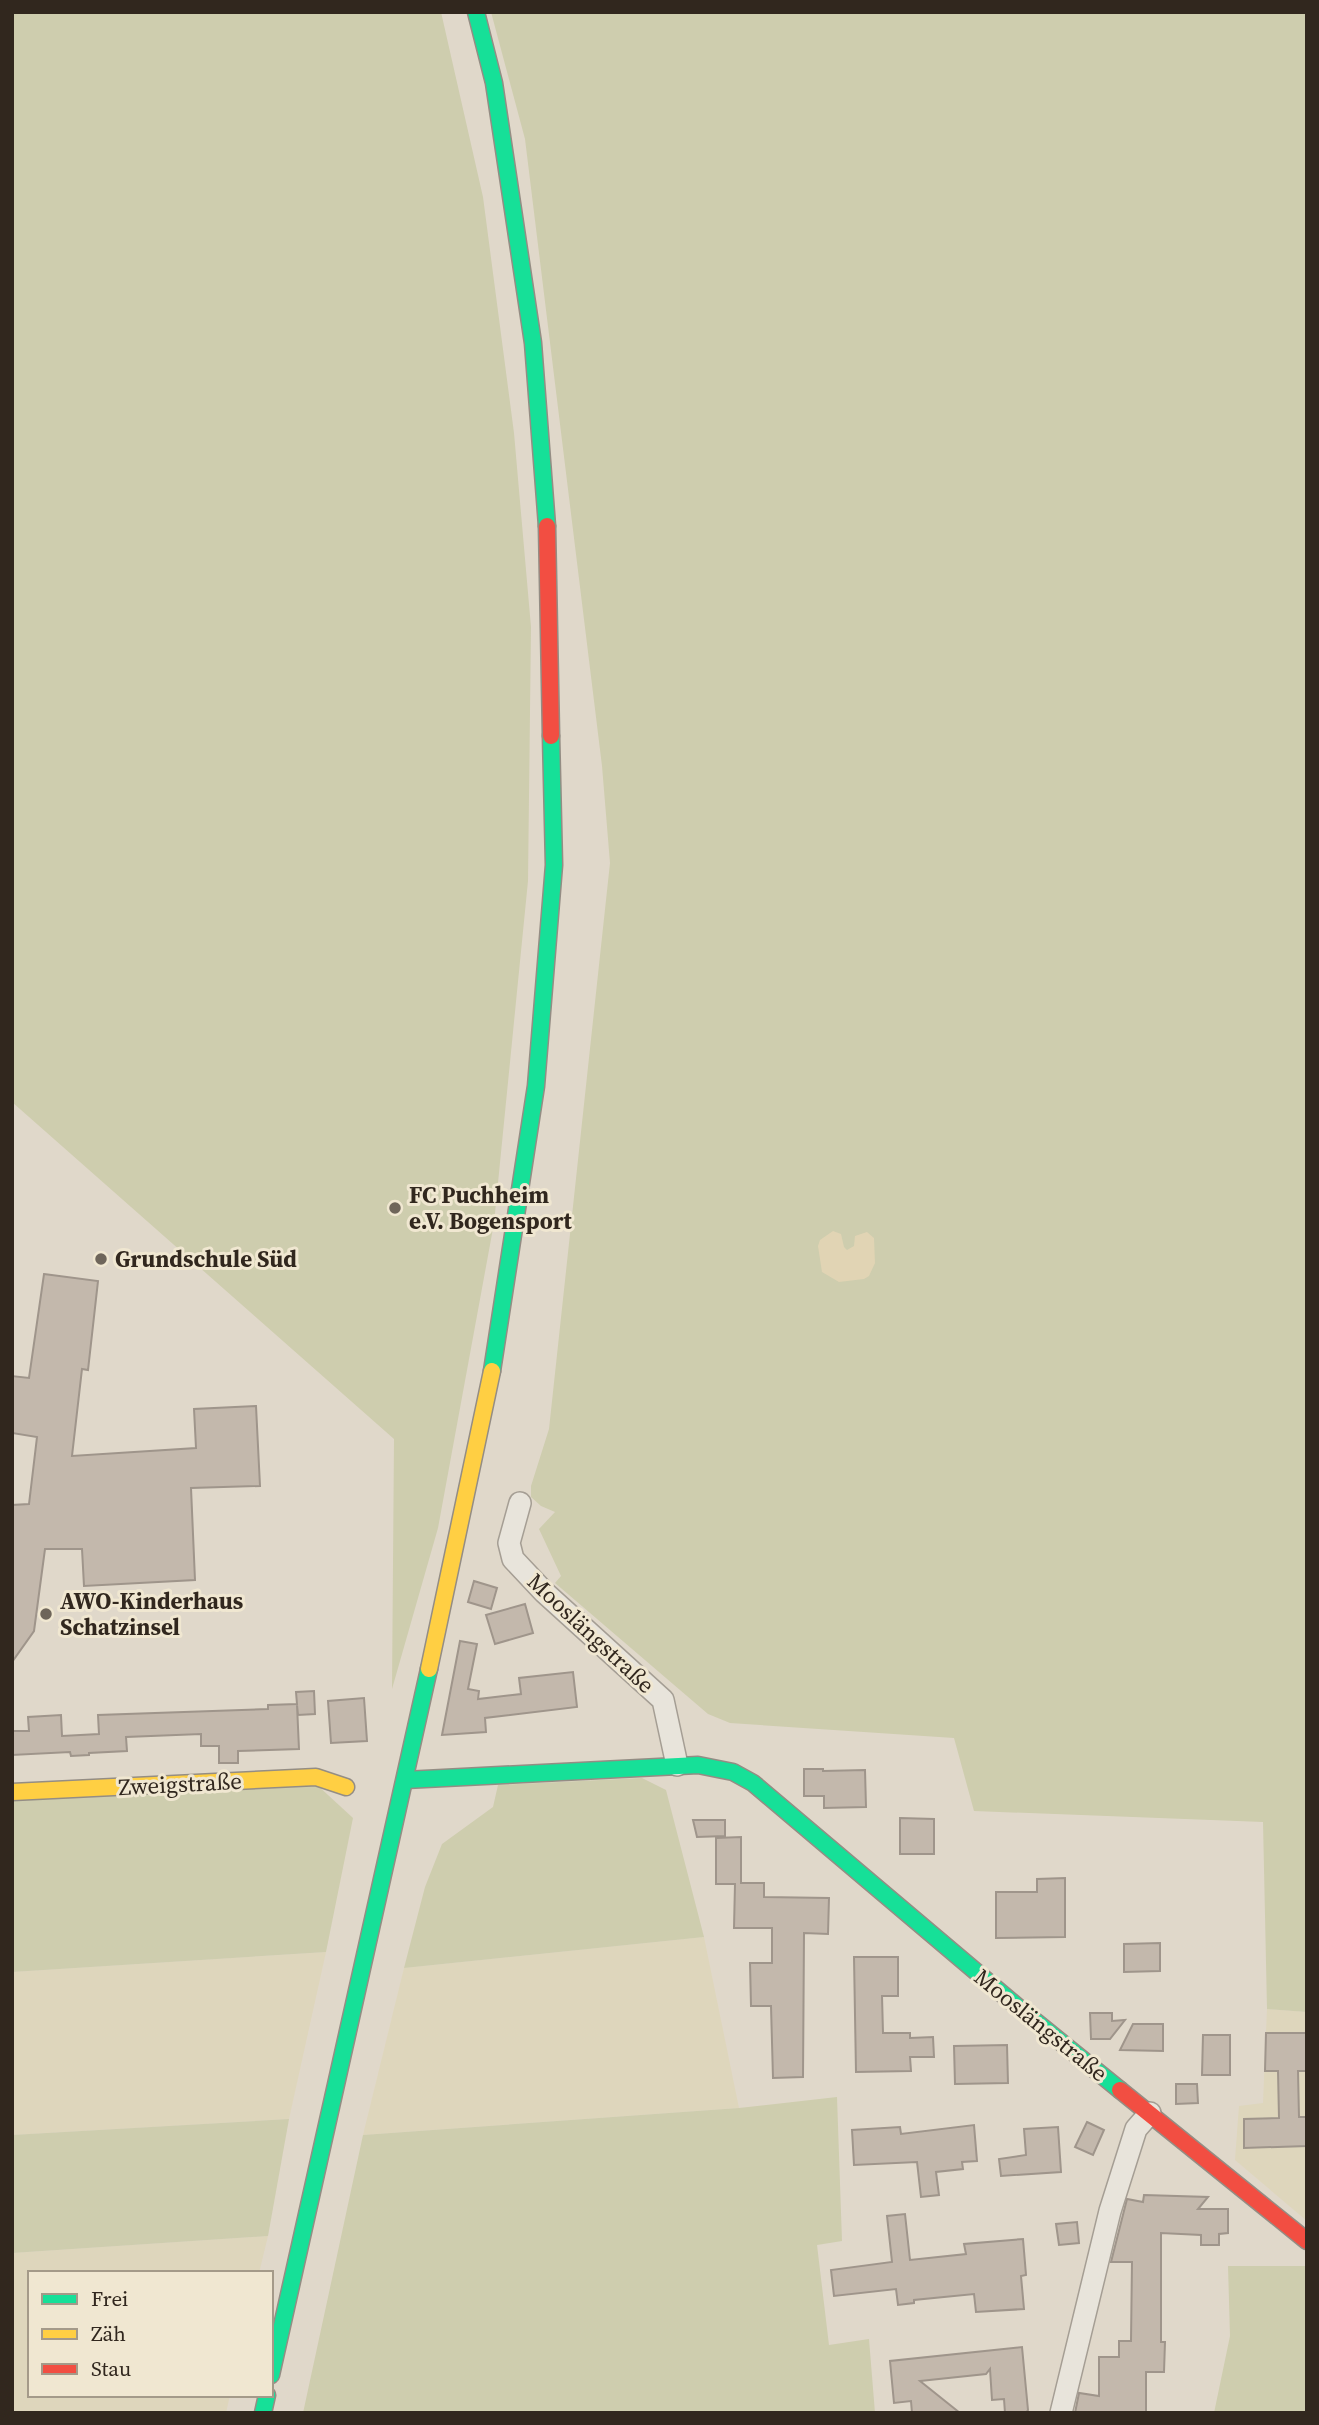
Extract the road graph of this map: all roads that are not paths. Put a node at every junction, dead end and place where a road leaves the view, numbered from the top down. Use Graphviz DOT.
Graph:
graph roads {
  1 [pos="476,12"];
  2 [pos="520,1503"];
  3 [pos="677,1765"];
  4 [pos="405,1780"];
  5 [pos="346,1787"];
  6 [pos="12,1792"];
  7 [pos="1150,2113"];
  8 [pos="1307,2241"];
  9 [pos="273,2366"];
  10 [pos="1061,2413"];
  1 -- 4 [label="street"];
  2 -- 3 [label="street, Mooslängstraße"];
  3 -- 4 [label="street, Mooslängstraße"];
  3 -- 7 [label="street, Mooslängstraße"];
  4 -- 9 [label="street"];
  5 -- 6 [label="street, Zweigstraße"];
  7 -- 8 [label="street, Mooslängstraße"];
  7 -- 10 [label="street"];
}
